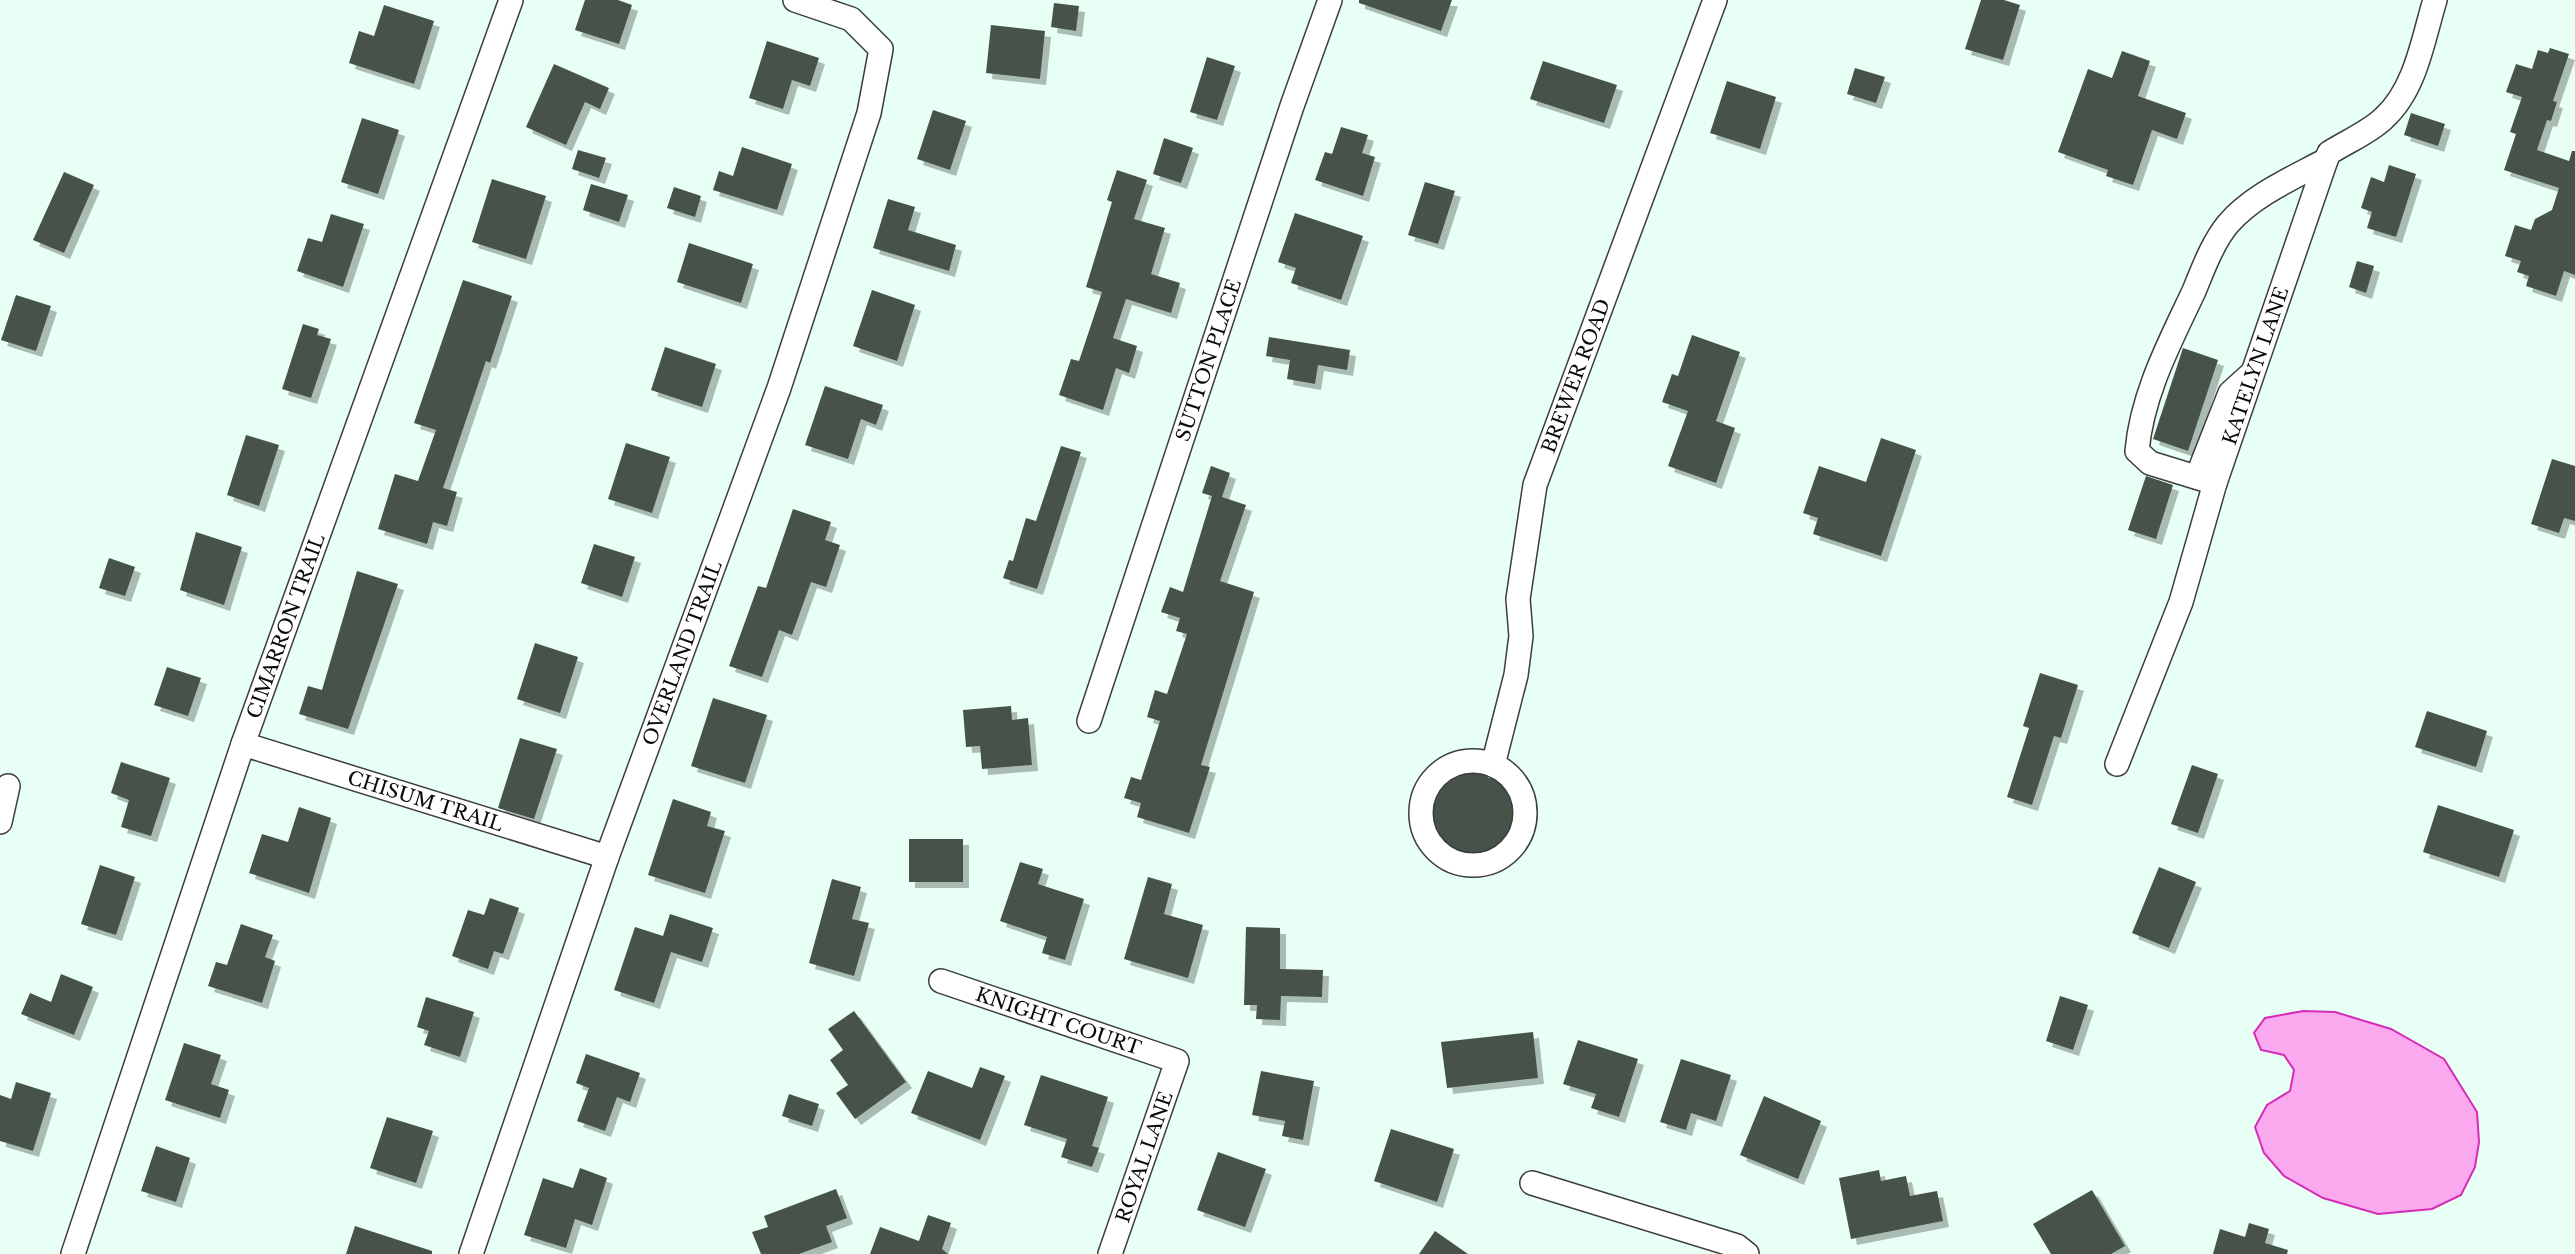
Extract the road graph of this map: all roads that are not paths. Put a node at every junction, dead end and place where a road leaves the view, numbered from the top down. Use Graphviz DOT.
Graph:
graph roads {
  1 [pos="511,0"];
  2 [pos="795,0"];
  3 [pos="1331,0"];
  4 [pos="1715,0"];
  5 [pos="2435,0"];
  6 [pos="2326,160"];
  7 [pos="2206,480"];
  8 [pos="1089,721"];
  9 [pos="243,744"];
  10 [pos="2118,764"];
  11 [pos="1493,765"];
  12 [pos="8,786"];
  13 [pos="0,822"];
  14 [pos="607,857"];
  15 [pos="941,981"];
  16 [pos="1177,1061"];
  17 [pos="1532,1183"];
  18 [pos="73,1254"];
  19 [pos="471,1254"];
  20 [pos="1110,1254"];
  21 [pos="1746,1254"];
  1 -- 9 [label="street, CIMARRON TRAIL"];
  2 -- 14 [label="street, OVERLAND TRAIL"];
  3 -- 8 [label="street, SUTTON PLACE"];
  4 -- 11 [label="street, BREWER ROAD"];
  5 -- 6 [label="street"];
  6 -- 7 [label="street, KATELYN LANE"];
  6 -- 7 [label="street"];
  7 -- 10 [label="street, KATELYN LANE"];
  9 -- 14 [label="street, CHISUM TRAIL"];
  9 -- 18 [label="street, CIMARRON TRAIL"];
  11 -- 11 [label="street"];
  12 -- 13 [label="street"];
  14 -- 19 [label="street, OVERLAND TRAIL"];
  15 -- 16 [label="street, KNIGHT COURT"];
  16 -- 20 [label="street, ROYAL LANE"];
  17 -- 21 [label="street"];
}
